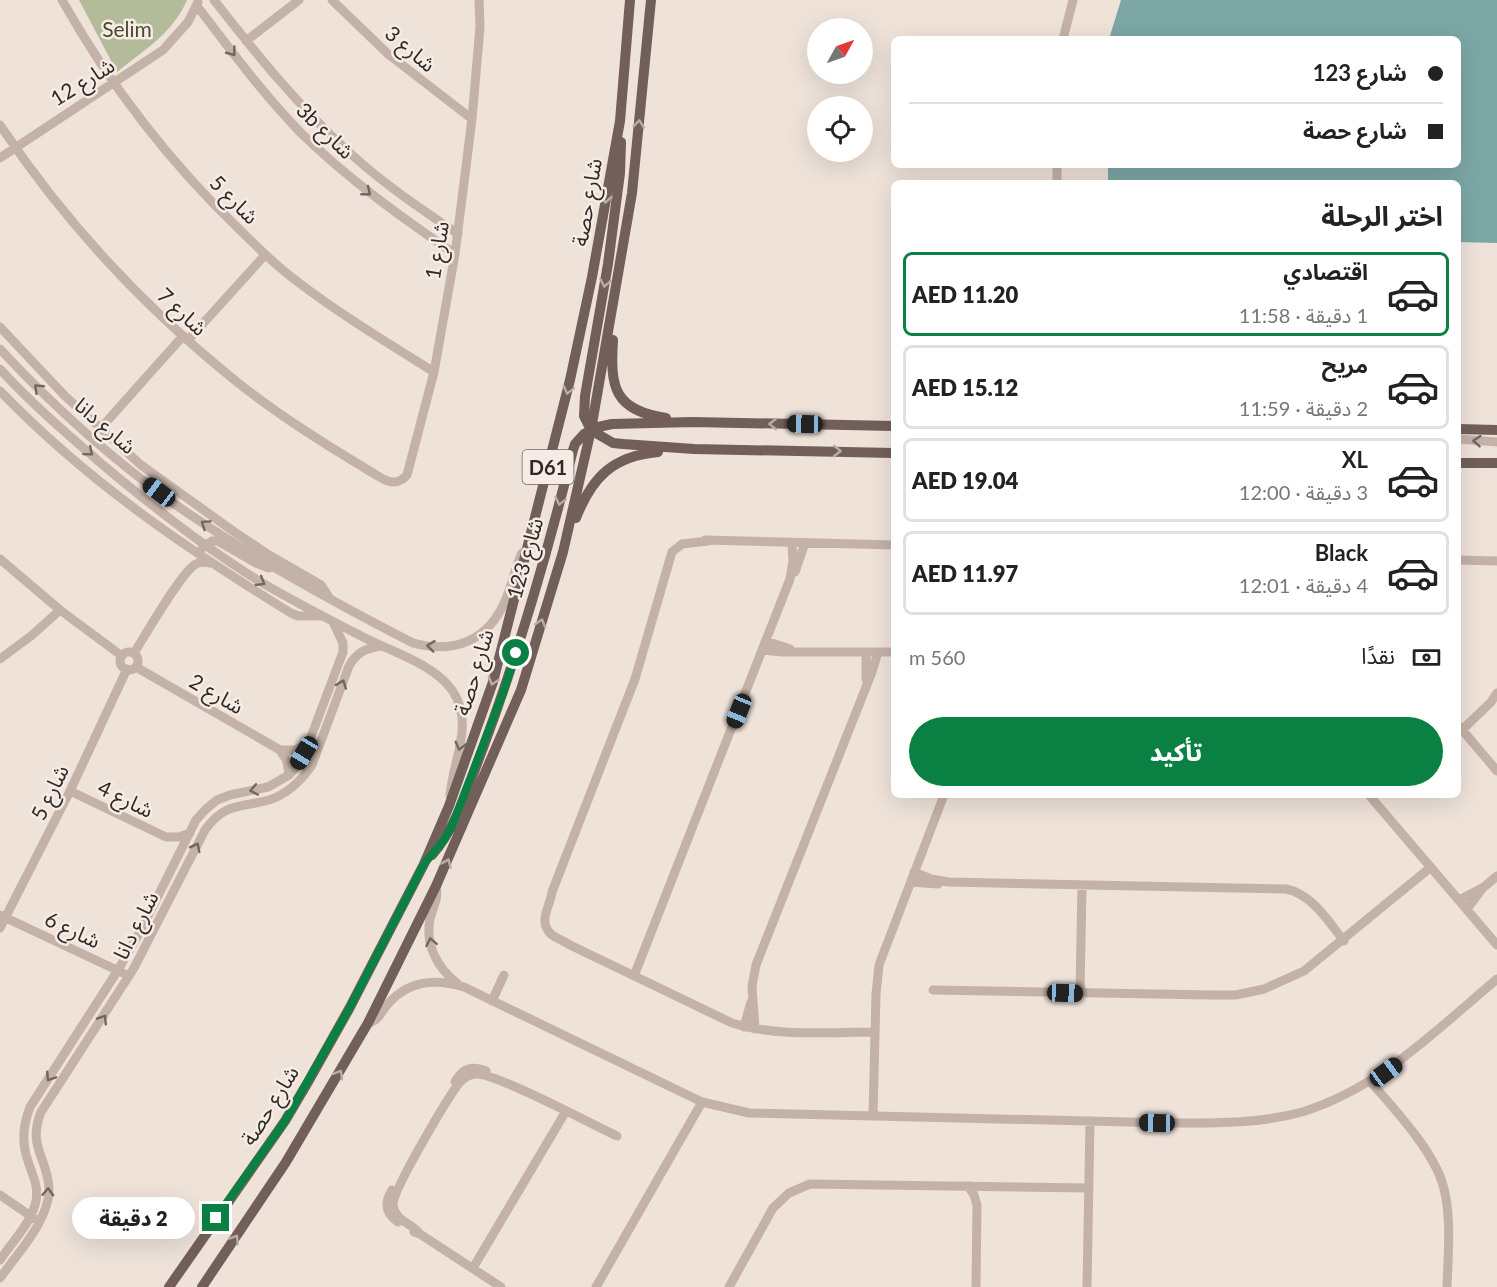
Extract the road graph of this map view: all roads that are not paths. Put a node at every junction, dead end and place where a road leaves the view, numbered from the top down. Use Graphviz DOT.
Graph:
graph roads {
  1 [pos="62,0"];
  2 [pos="214,0"];
  3 [pos="299,0"];
  4 [pos="332,0"];
  5 [pos="479,0"];
  6 [pos="630,0"];
  7 [pos="651,0"];
  8 [pos="1073,0"];
  9 [pos="198,3"];
  10 [pos="1064,36"];
  11 [pos="246,41"];
  12 [pos="114,84"];
  13 [pos="472,119"];
  14 [pos="620,120"];
  15 [pos="0,125"];
  16 [pos="15,147"];
  17 [pos="0,158"];
  18 [pos="458,234"];
  19 [pos="455,254"];
  20 [pos="265,255"];
  21 [pos="617,286"];
  22 [pos="0,327"];
  23 [pos="185,338"];
  24 [pos="0,349"];
  25 [pos="0,369"];
  26 [pos="434,372"];
  27 [pos="0,391"];
  28 [pos="693,422"];
  29 [pos="891,426"];
  30 [pos="100,429"];
  31 [pos="1461,429"];
  32 [pos="591,430"];
  33 [pos="1497,430"];
  34 [pos="1461,439"];
  35 [pos="1497,442"];
  36 [pos="694,449"];
  37 [pos="891,453"];
  38 [pos="1461,463"];
  39 [pos="1461,463"];
  40 [pos="1497,463"];
  41 [pos="1497,468"];
  42 [pos="383,479"];
  43 [pos="112,493"];
  44 [pos="147,502"];
  45 [pos="531,537"];
  46 [pos="792,543"];
  47 [pos="805,543"];
  48 [pos="204,545"];
  49 [pos="891,545"];
  50 [pos="563,552"];
  51 [pos="195,554"];
  52 [pos="0,559"];
  53 [pos="1461,561"];
  54 [pos="1497,561"];
  55 [pos="210,563"];
  56 [pos="277,568"];
  57 [pos="790,579"];
  58 [pos="181,580"];
  59 [pos="332,600"];
  60 [pos="60,610"];
  61 [pos="320,616"];
  62 [pos="333,622"];
  63 [pos="765,645"];
  64 [pos="382,646"];
  65 [pos="866,652"];
  66 [pos="878,652"];
  67 [pos="891,652"];
  68 [pos="134,653"];
  69 [pos="122,656"];
  70 [pos="0,659"];
  71 [pos="131,668"];
  72 [pos="863,690"];
  73 [pos="1497,693"];
  74 [pos="321,710"];
  75 [pos="330,716"];
  76 [pos="1461,726"];
  77 [pos="1461,728"];
  78 [pos="309,742"];
  79 [pos="280,750"];
  80 [pos="1497,771"];
  81 [pos="289,775"];
  82 [pos="70,791"];
  83 [pos="943,798"];
  84 [pos="1373,798"];
  85 [pos="449,806"];
  86 [pos="190,832"];
  87 [pos="166,837"];
  88 [pos="178,858"];
  89 [pos="424,864"];
  90 [pos="1431,867"];
  91 [pos="914,872"];
  92 [pos="1497,876"];
  93 [pos="911,882"];
  94 [pos="949,882"];
  95 [pos="1082,885"];
  96 [pos="436,886"];
  97 [pos="1484,887"];
  98 [pos="1459,900"];
  99 [pos="1467,909"];
  100 [pos="3,916"];
  101 [pos="0,928"];
  102 [pos="1344,941"];
  103 [pos="1497,945"];
  104 [pos="118,970"];
  105 [pos="504,975"];
  106 [pos="129,976"];
  107 [pos="634,976"];
  108 [pos="1497,979"];
  109 [pos="464,987"];
  110 [pos="933,990"];
  111 [pos="1080,993"];
  112 [pos="752,996"];
  113 [pos="492,1001"];
  114 [pos="368,1023"];
  115 [pos="744,1027"];
  116 [pos="755,1029"];
  117 [pos="875,1032"];
  118 [pos="1371,1082"];
  119 [pos="702,1102"];
  120 [pos="566,1112"];
  121 [pos="873,1116"];
  122 [pos="1090,1121"];
  123 [pos="617,1136"];
  124 [pos="968,1186"];
  125 [pos="986,1186"];
  126 [pos="1089,1188"];
  127 [pos="0,1195"];
  128 [pos="977,1206"];
  129 [pos="30,1216"];
  130 [pos="40,1222"];
  131 [pos="0,1260"];
  132 [pos="473,1268"];
  133 [pos="0,1278"];
  134 [pos="733,1286"];
  135 [pos="169,1287"];
  136 [pos="202,1287"];
  137 [pos="501,1287"];
  138 [pos="596,1287"];
  139 [pos="976,1287"];
  140 [pos="1087,1287"];
  141 [pos="1447,1287"];
  1 -- 12 [label="street, شارع 5"];
  2 -- 11 [label="street, 3b شارع"];
  3 -- 11 [label="street"];
  4 -- 13 [label="street, شارع 3"];
  5 -- 13 [label="street, شارع 1"];
  6 -- 14 [label="main road, شارع حصة / D61"];
  21 -- 7 [label="main road, شارع حصة / D61, one-way"];
  8 -- 10 [label="street"];
  9 -- 12 [label="street, شارع 12"];
  9 -- 19 [label="street, 3b شارع, one-way"];
  11 -- 18 [label="street, 3b شارع"];
  12 -- 16 [label="street, شارع 12"];
  12 -- 20 [label="street, شارع 5"];
  13 -- 18 [label="street, شارع 1"];
  14 -- 32 [label="main road, one-way"];
  14 -- 45 [label="main road, شارع حصة / D61, one-way"];
  15 -- 16 [label="street, شارع 7"];
  16 -- 17 [label="street, شارع 12"];
  16 -- 23 [label="street, شارع 7"];
  18 -- 19 [label="street, شارع 1"];
  19 -- 26 [label="street, شارع 1"];
  20 -- 23 [label="street"];
  20 -- 26 [label="street, شارع 5"];
  21 -- 28 [label="main road"];
  21 -- 32 [label="main road, شارع حصة / D61"];
  22 -- 30 [label="street"];
  23 -- 30 [label="street"];
  23 -- 42 [label="street, شارع 7"];
  56 -- 24 [label="street, شارع دانا, one-way"];
  25 -- 44 [label="street, شارع دانا, one-way"];
  26 -- 42 [label="street, شارع 1"];
  27 -- 43 [label="street"];
  29 -- 28 [label="main road, one-way"];
  28 -- 32 [label="main road"];
  30 -- 59 [label="street"];
  31 -- 33 [label="main road"];
  32 -- 36 [label="main road"];
  32 -- 50 [label="main road, شارع حصة / D61"];
  32 -- 89 [label="main road, شارع 123, one-way"];
  35 -- 34 [label="street, one-way"];
  36 -- 37 [label="main road, one-way"];
  36 -- 50 [label="main road"];
  38 -- 40 [label="main road"];
  39 -- 41 [label="street"];
  43 -- 44 [label="street"];
  43 -- 51 [label="street"];
  44 -- 48 [label="street, شارع دانا"];
  45 -- 59 [label="street, شارع دانا, one-way"];
  45 -- 85 [label="main road, شارع حصة / D61, one-way"];
  46 -- 47 [label="street"];
  46 -- 57 [label="street"];
  46 -- 107 [label="street"];
  47 -- 49 [label="street"];
  47 -- 57 [label="street"];
  48 -- 51 [label="street"];
  48 -- 56 [label="street"];
  48 -- 61 [label="street, شارع دانا, one-way"];
  96 -- 50 [label="main road, شارع حصة / D61, one-way"];
  51 -- 55 [label="street"];
  51 -- 58 [label="street"];
  52 -- 60 [label="street"];
  53 -- 54 [label="street"];
  55 -- 58 [label="street"];
  55 -- 61 [label="street"];
  56 -- 59 [label="street, شارع دانا"];
  57 -- 63 [label="street"];
  58 -- 68 [label="street"];
  60 -- 69 [label="street"];
  60 -- 70 [label="street"];
  61 -- 62 [label="street, شارع دانا"];
  62 -- 64 [label="street, شارع دانا"];
  62 -- 74 [label="street"];
  63 -- 65 [label="street"];
  63 -- 107 [label="street"];
  75 -- 64 [label="street, شارع دانا, one-way"];
  64 -- 85 [label="street, شارع دانا, one-way"];
  65 -- 66 [label="street"];
  65 -- 72 [label="street"];
  66 -- 67 [label="street"];
  66 -- 72 [label="street"];
  68 -- 69 [label="street"];
  68 -- 71 [label="street"];
  69 -- 71 [label="street"];
  71 -- 79 [label="street, شارع 2"];
  71 -- 82 [label="street, شارع 5"];
  72 -- 112 [label="street"];
  73 -- 76 [label="street"];
  74 -- 75 [label="street"];
  74 -- 78 [label="street"];
  106 -- 75 [label="street, شارع دانا, one-way"];
  77 -- 80 [label="street"];
  78 -- 79 [label="street"];
  78 -- 81 [label="street"];
  79 -- 81 [label="street"];
  81 -- 86 [label="street, شارع دانا, one-way"];
  82 -- 87 [label="street, شارع 4"];
  82 -- 100 [label="street, شارع 5"];
  83 -- 91 [label="street"];
  84 -- 90 [label="street"];
  85 -- 89 [label="main road, شارع حصة / D61"];
  86 -- 87 [label="street, شارع 4"];
  86 -- 88 [label="street, شارع دانا"];
  87 -- 88 [label="street, شارع 4"];
  88 -- 104 [label="street, شارع دانا"];
  89 -- 135 [label="main road, شارع حصة / D61"];
  90 -- 98 [label="street"];
  90 -- 102 [label="street"];
  91 -- 93 [label="street"];
  91 -- 94 [label="street"];
  92 -- 97 [label="street"];
  93 -- 94 [label="street"];
  93 -- 117 [label="street"];
  94 -- 95 [label="street"];
  95 -- 102 [label="street"];
  95 -- 111 [label="street"];
  109 -- 96 [label="street, one-way"];
  96 -- 114 [label="main road, شارع حصة / D61"];
  97 -- 98 [label="street"];
  97 -- 99 [label="street"];
  98 -- 99 [label="street"];
  99 -- 103 [label="street"];
  100 -- 101 [label="street, شارع 5"];
  100 -- 104 [label="street, شارع 6"];
  102 -- 111 [label="street"];
  104 -- 106 [label="street, شارع 6"];
  104 -- 129 [label="street, شارع دانا, one-way"];
  105 -- 113 [label="street"];
  130 -- 106 [label="street, شارع دانا, one-way"];
  107 -- 115 [label="street"];
  108 -- 118 [label="street"];
  109 -- 113 [label="street"];
  109 -- 114 [label="street"];
  110 -- 111 [label="street"];
  112 -- 115 [label="street"];
  112 -- 116 [label="street"];
  113 -- 119 [label="street"];
  136 -- 114 [label="main road, شارع حصة / D61, one-way"];
  115 -- 116 [label="street"];
  116 -- 117 [label="street"];
  117 -- 121 [label="street"];
  118 -- 122 [label="street"];
  118 -- 141 [label="street"];
  119 -- 121 [label="street"];
  119 -- 138 [label="street"];
  120 -- 123 [label="street"];
  120 -- 132 [label="street"];
  120 -- 132 [label="street"];
  121 -- 122 [label="street"];
  122 -- 126 [label="street"];
  124 -- 125 [label="street"];
  124 -- 128 [label="street"];
  124 -- 134 [label="street"];
  125 -- 126 [label="street"];
  125 -- 128 [label="street"];
  126 -- 140 [label="street"];
  127 -- 129 [label="street"];
  128 -- 139 [label="street"];
  129 -- 130 [label="street"];
  129 -- 131 [label="street, شارع دانا"];
  130 -- 133 [label="street, شارع دانا"];
  132 -- 137 [label="street"];
}
